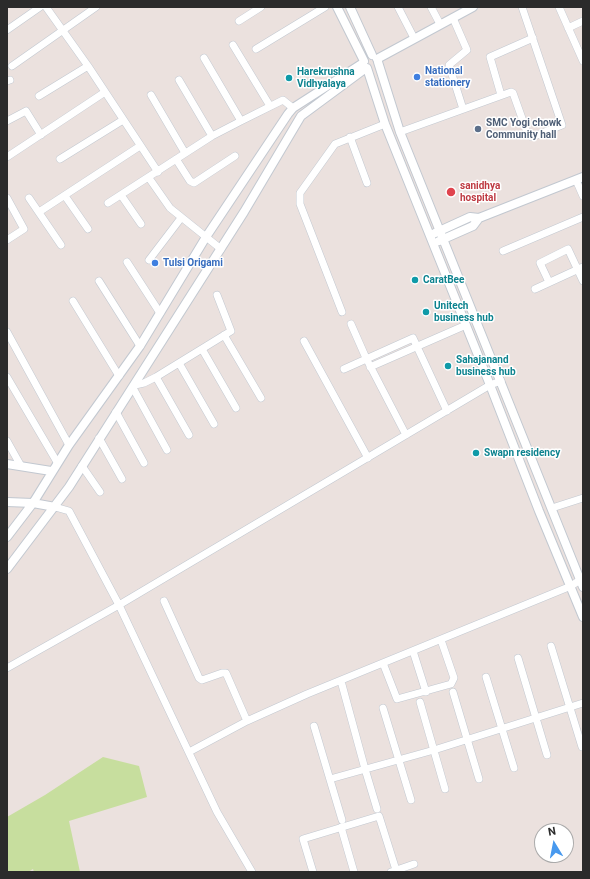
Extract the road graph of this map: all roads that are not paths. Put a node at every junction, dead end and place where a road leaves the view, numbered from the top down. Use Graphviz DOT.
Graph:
graph roads {
  1 [pos="40,7"];
  2 [pos="46,7"];
  3 [pos="96,7"];
  4 [pos="261,7"];
  5 [pos="325,7"];
  6 [pos="336,7"];
  7 [pos="350,7"];
  8 [pos="398,7"];
  9 [pos="431,7"];
  10 [pos="522,7"];
  11 [pos="559,7"];
  12 [pos="468,8"];
  13 [pos="453,18"];
  14 [pos="239,21"];
  15 [pos="583,21"];
  16 [pos="440,24"];
  17 [pos="568,28"];
  18 [pos="7,30"];
  19 [pos="63,31"];
  20 [pos="414,38"];
  21 [pos="533,38"];
  22 [pos="233,44"];
  23 [pos="256,49"];
  24 [pos="204,58"];
  25 [pos="376,59"];
  26 [pos="583,61"];
  27 [pos="365,65"];
  28 [pos="12,66"];
  29 [pos="88,66"];
  30 [pos="179,80"];
  31 [pos="105,92"];
  32 [pos="151,95"];
  33 [pos="501,95"];
  34 [pos="39,96"];
  35 [pos="270,106"];
  36 [pos="293,108"];
  37 [pos="463,109"];
  38 [pos="123,120"];
  39 [pos="7,121"];
  40 [pos="241,121"];
  41 [pos="385,124"];
  42 [pos="400,132"];
  43 [pos="40,135"];
  44 [pos="212,136"];
  45 [pos="350,137"];
  46 [pos="140,146"];
  47 [pos="185,153"];
  48 [pos="235,156"];
  49 [pos="7,157"];
  50 [pos="60,159"];
  51 [pos="176,159"];
  52 [pos="158,172"];
  53 [pos="149,178"];
  54 [pos="580,178"];
  55 [pos="367,183"];
  56 [pos="121,195"];
  57 [pos="65,196"];
  58 [pos="583,196"];
  59 [pos="29,198"];
  60 [pos="7,199"];
  61 [pos="108,203"];
  62 [pos="39,212"];
  63 [pos="583,217"];
  64 [pos="181,218"];
  65 [pos="479,218"];
  66 [pos="141,224"];
  67 [pos="88,229"];
  68 [pos="440,230"];
  69 [pos="206,237"];
  70 [pos="432,239"];
  71 [pos="443,239"];
  72 [pos="7,240"];
  73 [pos="61,245"];
  74 [pos="221,249"];
  75 [pos="502,251"];
  76 [pos="149,260"];
  77 [pos="127,262"];
  78 [pos="581,268"];
  79 [pos="99,281"];
  80 [pos="583,281"];
  81 [pos="549,282"];
  82 [pos="535,289"];
  83 [pos="217,295"];
  84 [pos="73,301"];
  85 [pos="342,312"];
  86 [pos="160,313"];
  87 [pos="352,324"];
  88 [pos="466,325"];
  89 [pos="7,332"];
  90 [pos="224,335"];
  91 [pos="304,341"];
  92 [pos="140,346"];
  93 [pos="418,346"];
  94 [pos="202,349"];
  95 [pos="366,358"];
  96 [pos="179,362"];
  97 [pos="370,367"];
  98 [pos="344,369"];
  99 [pos="119,376"];
  100 [pos="7,377"];
  101 [pos="156,377"];
  102 [pos="501,381"];
  103 [pos="490,385"];
  104 [pos="134,387"];
  105 [pos="261,398"];
  106 [pos="236,408"];
  107 [pos="447,411"];
  108 [pos="116,412"];
  109 [pos="214,424"];
  110 [pos="189,435"];
  111 [pos="406,435"];
  112 [pos="99,438"];
  113 [pos="7,441"];
  114 [pos="69,445"];
  115 [pos="167,450"];
  116 [pos="368,458"];
  117 [pos="58,462"];
  118 [pos="144,463"];
  119 [pos="7,464"];
  120 [pos="21,466"];
  121 [pos="82,466"];
  122 [pos="51,472"];
  123 [pos="122,479"];
  124 [pos="100,492"];
  125 [pos="583,498"];
  126 [pos="7,502"];
  127 [pos="33,503"];
  128 [pos="55,507"];
  129 [pos="552,508"];
  130 [pos="7,537"];
  131 [pos="7,569"];
  132 [pos="582,584"];
  133 [pos="571,586"];
  134 [pos="164,602"];
  135 [pos="119,605"];
  136 [pos="583,617"];
  137 [pos="441,640"];
  138 [pos="551,646"];
  139 [pos="413,651"];
  140 [pos="518,658"];
  141 [pos="384,663"];
  142 [pos="7,668"];
  143 [pos="486,677"];
  144 [pos="341,681"];
  145 [pos="426,692"];
  146 [pos="453,692"];
  147 [pos="420,702"];
  148 [pos="583,703"];
  149 [pos="570,707"];
  150 [pos="383,708"];
  151 [pos="536,717"];
  152 [pos="247,721"];
  153 [pos="314,726"];
  154 [pos="502,729"];
  155 [pos="467,739"];
  156 [pos="582,747"];
  157 [pos="434,750"];
  158 [pos="189,752"];
  159 [pos="547,755"];
  160 [pos="399,759"];
  161 [pos="514,768"];
  162 [pos="365,769"];
  163 [pos="330,779"];
  164 [pos="479,779"];
  165 [pos="445,789"];
  166 [pos="411,800"];
  167 [pos="377,809"];
  168 [pos="342,823"];
  169 [pos="414,864"];
  170 [pos="393,871"];
  171 [pos="252,872"];
  172 [pos="313,872"];
  173 [pos="354,872"];
  1 -- 18 [label="street"];
  2 -- 19 [label="street"];
  3 -- 19 [label="street"];
  4 -- 14 [label="street"];
  5 -- 23 [label="street"];
  6 -- 27 [label="street"];
  7 -- 25 [label="street"];
  8 -- 20 [label="street"];
  9 -- 16 [label="street"];
  10 -- 21 [label="street"];
  11 -- 17 [label="street"];
  12 -- 13 [label="street"];
  13 -- 16 [label="street"];
  13 -- 37 [label="street"];
  15 -- 17 [label="street"];
  16 -- 20 [label="street"];
  17 -- 26 [label="street"];
  19 -- 28 [label="street"];
  19 -- 29 [label="street"];
  20 -- 25 [label="street"];
  21 -- 33 [label="street"];
  21 -- 33 [label="street"];
  22 -- 35 [label="street"];
  24 -- 40 [label="street"];
  25 -- 27 [label="street"];
  25 -- 27 [label="street"];
  25 -- 42 [label="street"];
  27 -- 36 [label="street"];
  27 -- 41 [label="street"];
  27 -- 74 [label="street"];
  29 -- 31 [label="street"];
  29 -- 34 [label="street"];
  30 -- 44 [label="street"];
  31 -- 38 [label="street"];
  31 -- 43 [label="street"];
  32 -- 47 [label="street"];
  33 -- 37 [label="street"];
  35 -- 36 [label="street"];
  35 -- 40 [label="street"];
  36 -- 69 [label="street"];
  37 -- 42 [label="street"];
  38 -- 46 [label="street"];
  38 -- 50 [label="street"];
  39 -- 43 [label="street"];
  40 -- 44 [label="street"];
  41 -- 45 [label="street"];
  41 -- 70 [label="street"];
  42 -- 68 [label="street"];
  43 -- 49 [label="street"];
  44 -- 47 [label="street"];
  45 -- 55 [label="street"];
  45 -- 85 [label="street"];
  46 -- 52 [label="street"];
  46 -- 57 [label="street"];
  47 -- 51 [label="street"];
  48 -- 51 [label="street"];
  51 -- 52 [label="street"];
  52 -- 53 [label="street"];
  53 -- 56 [label="street"];
  53 -- 64 [label="street"];
  54 -- 58 [label="street"];
  54 -- 65 [label="street"];
  56 -- 61 [label="street"];
  56 -- 66 [label="street"];
  57 -- 62 [label="street"];
  57 -- 67 [label="street"];
  59 -- 62 [label="street"];
  60 -- 72 [label="street"];
  62 -- 73 [label="street"];
  63 -- 75 [label="street"];
  64 -- 69 [label="street"];
  64 -- 76 [label="street"];
  65 -- 68 [label="street"];
  65 -- 71 [label="street"];
  68 -- 70 [label="street"];
  68 -- 71 [label="street"];
  69 -- 74 [label="street"];
  69 -- 86 [label="street"];
  70 -- 71 [label="street"];
  70 -- 88 [label="street"];
  71 -- 102 [label="street"];
  74 -- 104 [label="street"];
  77 -- 86 [label="street"];
  78 -- 80 [label="street"];
  78 -- 81 [label="street"];
  78 -- 81 [label="street"];
  79 -- 92 [label="street"];
  81 -- 82 [label="street"];
  83 -- 90 [label="street"];
  84 -- 99 [label="street"];
  86 -- 92 [label="street"];
  87 -- 95 [label="street"];
  88 -- 93 [label="street"];
  88 -- 103 [label="street"];
  89 -- 114 [label="street"];
  90 -- 94 [label="street"];
  90 -- 105 [label="street"];
  91 -- 116 [label="street"];
  92 -- 99 [label="street"];
  93 -- 95 [label="street"];
  93 -- 97 [label="street"];
  93 -- 107 [label="street"];
  94 -- 96 [label="street"];
  94 -- 106 [label="street"];
  95 -- 97 [label="street"];
  95 -- 98 [label="street"];
  96 -- 101 [label="street"];
  96 -- 109 [label="street"];
  97 -- 111 [label="street"];
  99 -- 114 [label="street"];
  100 -- 117 [label="street"];
  101 -- 104 [label="street"];
  101 -- 110 [label="street"];
  102 -- 103 [label="street"];
  102 -- 129 [label="street"];
  103 -- 107 [label="street"];
  103 -- 133 [label="street"];
  104 -- 108 [label="street"];
  104 -- 115 [label="street"];
  107 -- 111 [label="street"];
  108 -- 112 [label="street"];
  108 -- 118 [label="street"];
  111 -- 116 [label="street"];
  112 -- 121 [label="street"];
  112 -- 123 [label="street"];
  113 -- 120 [label="street"];
  114 -- 117 [label="street"];
  116 -- 135 [label="street"];
  117 -- 122 [label="street"];
  119 -- 120 [label="street"];
  120 -- 122 [label="street"];
  121 -- 124 [label="street"];
  121 -- 128 [label="street"];
  122 -- 127 [label="street"];
  125 -- 129 [label="street"];
  126 -- 127 [label="street"];
  127 -- 128 [label="street"];
  127 -- 130 [label="street"];
  128 -- 131 [label="street"];
  128 -- 135 [label="street"];
  129 -- 132 [label="street"];
  132 -- 133 [label="street"];
  133 -- 136 [label="street"];
  133 -- 137 [label="street"];
  134 -- 152 [label="street"];
  135 -- 142 [label="street"];
  135 -- 158 [label="street"];
  137 -- 139 [label="street"];
  137 -- 145 [label="street"];
  138 -- 149 [label="street"];
  139 -- 141 [label="street"];
  139 -- 145 [label="street"];
  140 -- 151 [label="street"];
  141 -- 144 [label="street"];
  141 -- 145 [label="street"];
  143 -- 154 [label="street"];
  144 -- 152 [label="street"];
  144 -- 162 [label="street"];
  146 -- 155 [label="street"];
  147 -- 157 [label="street"];
  148 -- 149 [label="street"];
  149 -- 151 [label="street"];
  149 -- 156 [label="street"];
  150 -- 160 [label="street"];
  151 -- 154 [label="street"];
  151 -- 159 [label="street"];
  152 -- 158 [label="street"];
  153 -- 163 [label="street"];
  154 -- 155 [label="street"];
  154 -- 161 [label="street"];
  155 -- 157 [label="street"];
  155 -- 164 [label="street"];
  157 -- 160 [label="street"];
  157 -- 165 [label="street"];
  158 -- 171 [label="street"];
  160 -- 162 [label="street"];
  160 -- 166 [label="street"];
  162 -- 163 [label="street"];
  162 -- 167 [label="street"];
  163 -- 168 [label="street"];
  168 -- 170 [label="street"];
  168 -- 172 [label="street"];
  168 -- 173 [label="street"];
  169 -- 170 [label="street"];
}
